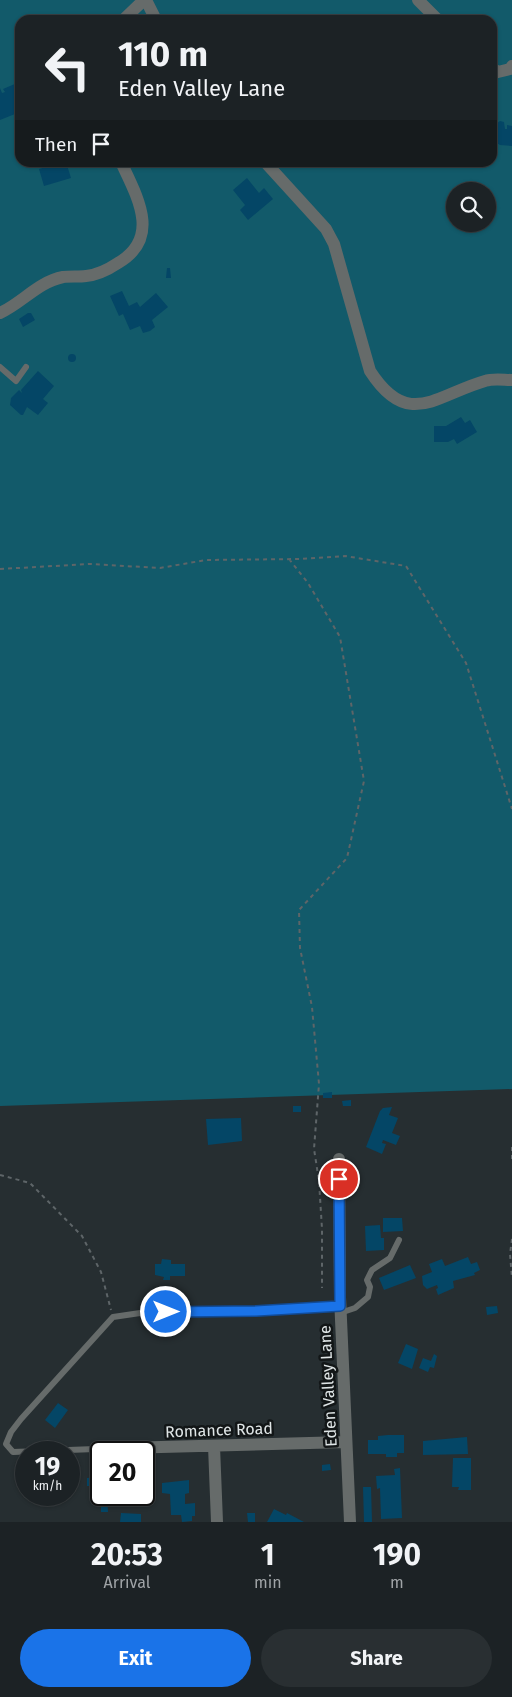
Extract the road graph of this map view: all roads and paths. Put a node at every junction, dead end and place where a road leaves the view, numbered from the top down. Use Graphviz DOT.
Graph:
graph roads {
  1 [pos="145,0"];
  2 [pos="418,0"];
  3 [pos="128,15"];
  4 [pos="153,15"];
  5 [pos="433,15"];
  6 [pos="512,66"];
  7 [pos="497,71"];
  8 [pos="123,167"];
  9 [pos="270,167"];
  10 [pos="0,314"];
  11 [pos="0,367"];
  12 [pos="26,367"];
  13 [pos="512,380"];
  14 [pos="289,559"];
  15 [pos="0,569"];
  16 [pos="512,809"];
  17 [pos="512,1148"];
  18 [pos="339,1159"];
  19 [pos="512,1160"];
  20 [pos="0,1175"];
  21 [pos="512,1239"];
  22 [pos="399,1240"];
  23 [pos="512,1278"];
  24 [pos="322,1288"];
  25 [pos="340,1310"];
  26 [pos="113,1317"];
  27 [pos="346,1442"];
  28 [pos="214,1446"];
  29 [pos="155,1447"];
  30 [pos="90,1449"];
  31 [pos="218,1522"];
  32 [pos="350,1522"];
  1 -- 3 [label="street"];
  1 -- 4 [label="street"];
  2 -- 5 [label="street"];
  6 -- 7 [label="street"];
  8 -- 10 [label="street"];
  9 -- 13 [label="street"];
  11 -- 12 [label="lane"];
  14 -- 15 [label="path"];
  14 -- 16 [label="path"];
  14 -- 24 [label="path"];
  17 -- 19 [label="path"];
  18 -- 25 [label="street, Eden Valley Lane"];
  20 -- 26 [label="path"];
  21 -- 23 [label="path"];
  22 -- 25 [label="lane"];
  25 -- 26 [label="lane"];
  25 -- 27 [label="street, Eden Valley Lane"];
  26 -- 30 [label="lane, Romance Road"];
  27 -- 28 [label="street, Romance Road"];
  27 -- 32 [label="street, Eden Valley Lane"];
  28 -- 29 [label="street, Romance Road"];
  28 -- 31 [label="street"];
}
